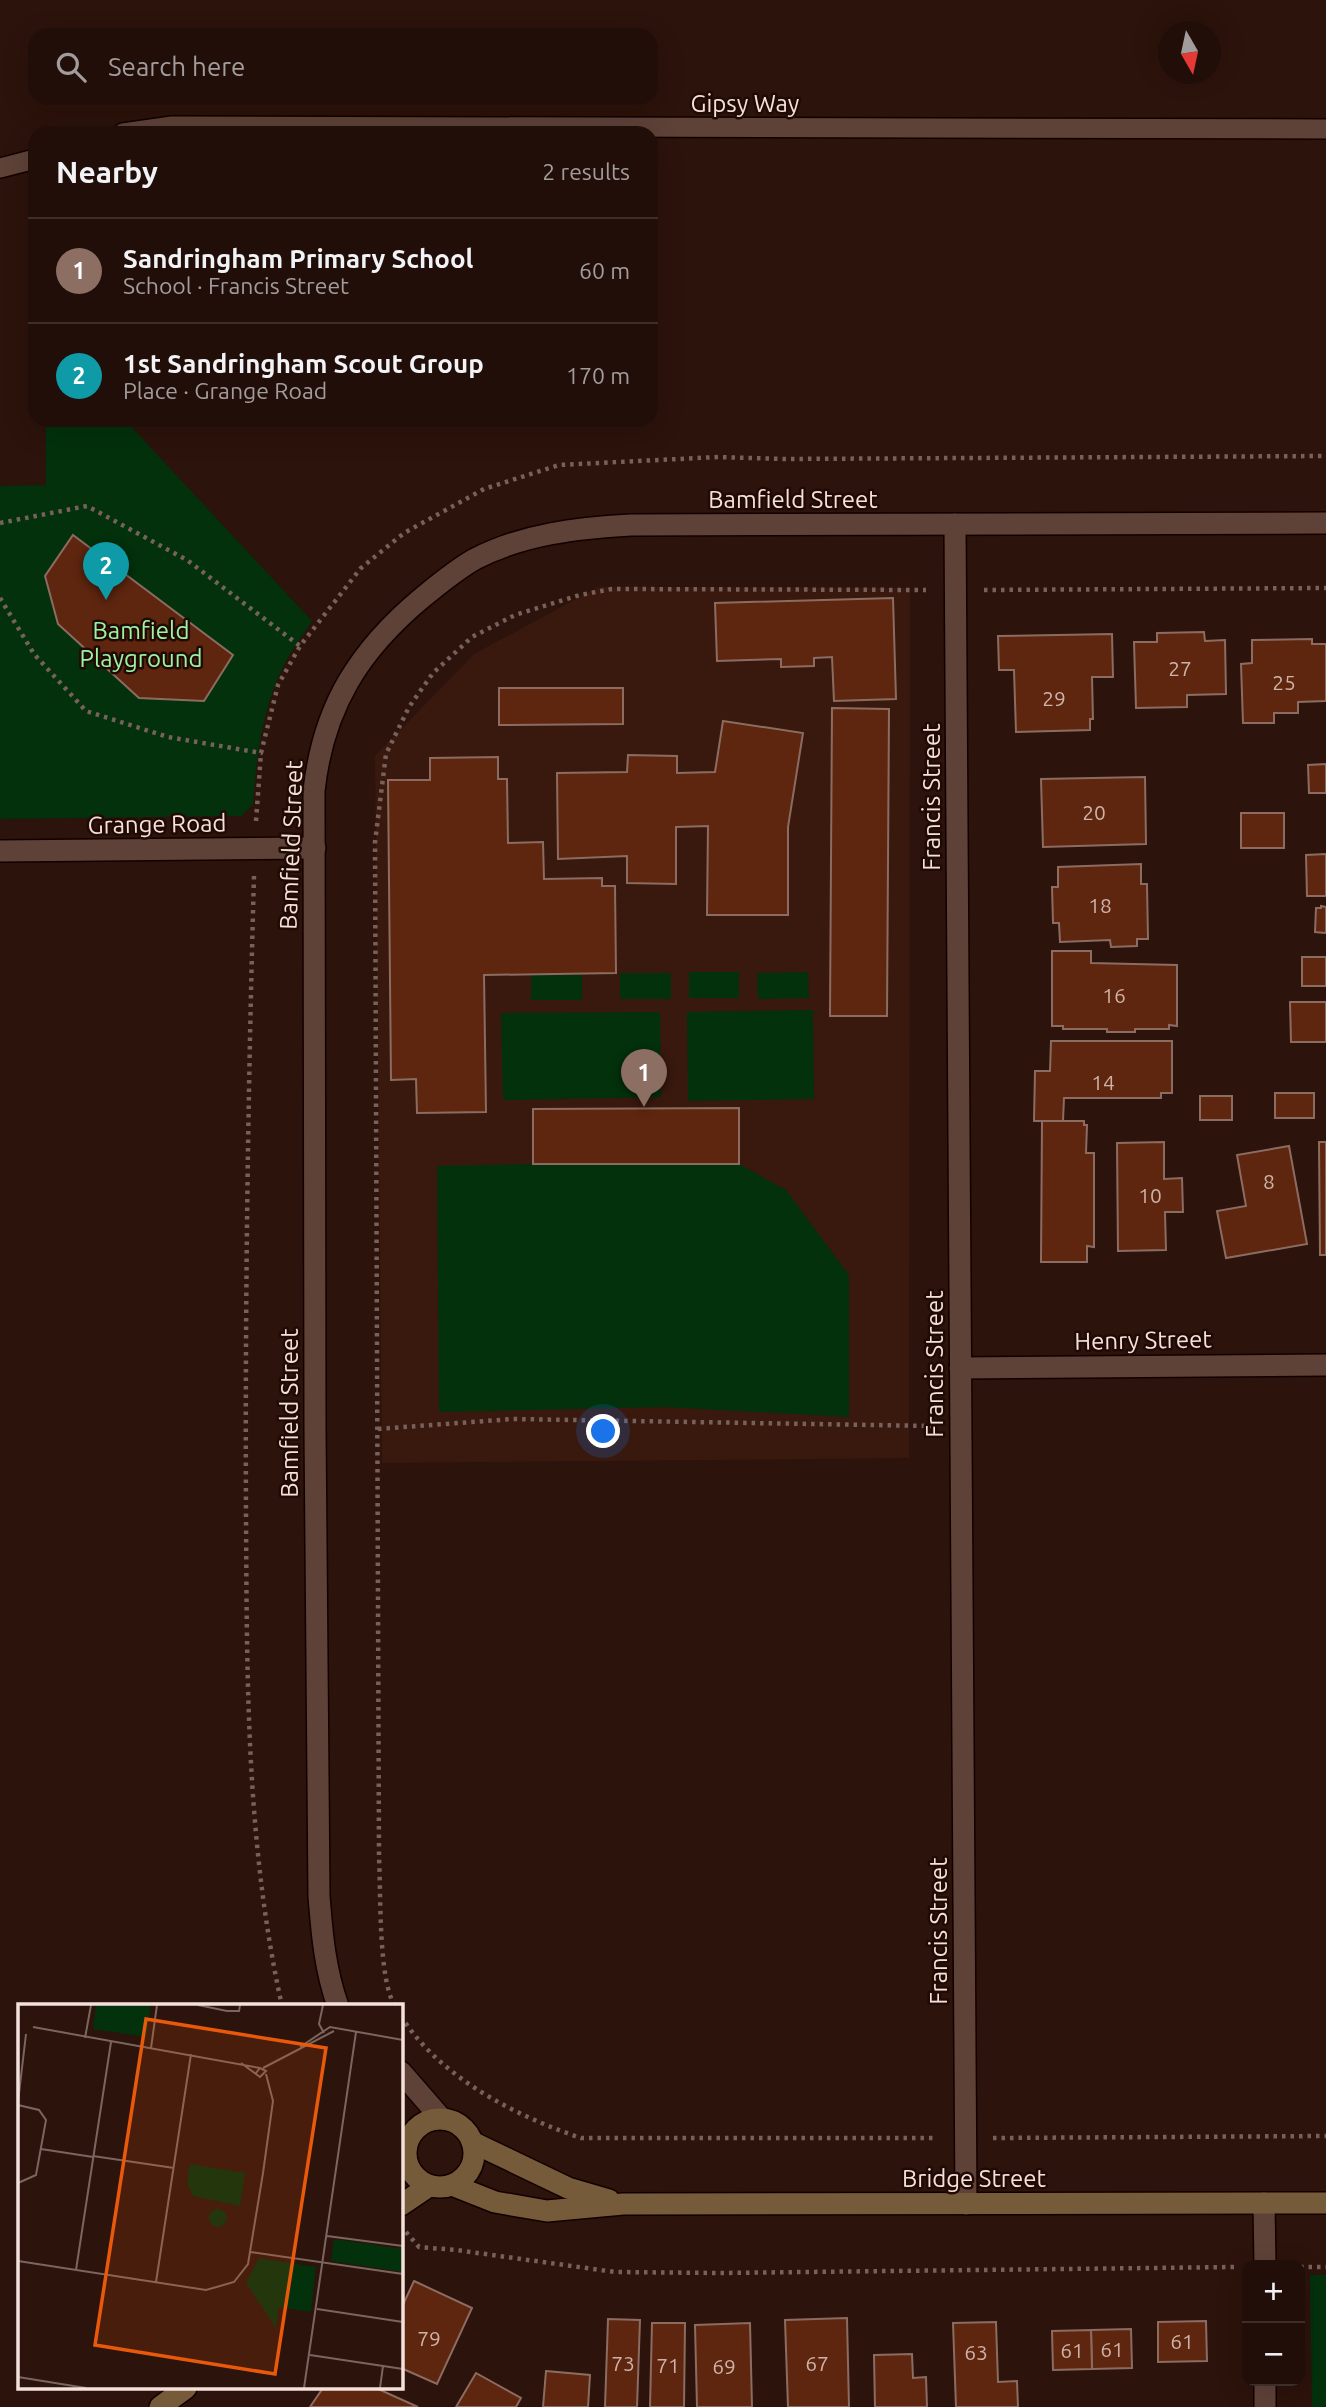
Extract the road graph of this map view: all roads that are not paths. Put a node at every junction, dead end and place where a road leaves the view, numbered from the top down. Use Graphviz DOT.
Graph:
graph roads {
  1 [pos="658,128"];
  2 [pos="1326,129"];
  3 [pos="28,161"];
  4 [pos="0,168"];
  5 [pos="1326,523"];
  6 [pos="955,524"];
  7 [pos="314,848"];
  8 [pos="0,852"];
  9 [pos="1326,1365"];
  10 [pos="960,1368"];
  11 [pos="337,2004"];
  12 [pos="402,2073"];
  13 [pos="441,2118"];
  14 [pos="472,2142"];
  15 [pos="403,2152"];
  16 [pos="452,2185"];
  17 [pos="429,2186"];
  18 [pos="1264,2203"];
  19 [pos="1326,2203"];
  20 [pos="402,2204"];
  21 [pos="622,2204"];
  22 [pos="967,2204"];
  23 [pos="1265,2260"];
  24 [pos="1265,2386"];
  25 [pos="184,2390"];
  26 [pos="186,2390"];
  27 [pos="160,2407"];
  28 [pos="173,2407"];
  29 [pos="1265,2407"];
  1 -- 2 [label="lane, Gipsy Way"];
  3 -- 4 [label="lane"];
  5 -- 6 [label="street, Bamfield Street"];
  6 -- 7 [label="street, Bamfield Street"];
  6 -- 10 [label="street, Francis Street"];
  7 -- 8 [label="street, Grange Road"];
  7 -- 11 [label="street, Bamfield Street"];
  9 -- 10 [label="street, Henry Street"];
  10 -- 22 [label="street, Francis Street"];
  12 -- 13 [label="street"];
  13 -- 14 [label="street"];
  13 -- 15 [label="street"];
  14 -- 16 [label="street"];
  14 -- 21 [label="street, Bridge Street"];
  15 -- 17 [label="street"];
  16 -- 17 [label="street"];
  16 -- 21 [label="street, Bridge Street"];
  17 -- 20 [label="street"];
  18 -- 19 [label="street, Bridge Street"];
  18 -- 22 [label="street, Bridge Street"];
  18 -- 23 [label="street"];
  21 -- 22 [label="street, Bridge Street"];
  24 -- 29 [label="street"];
  25 -- 27 [label="street"];
  26 -- 28 [label="street"];
}
